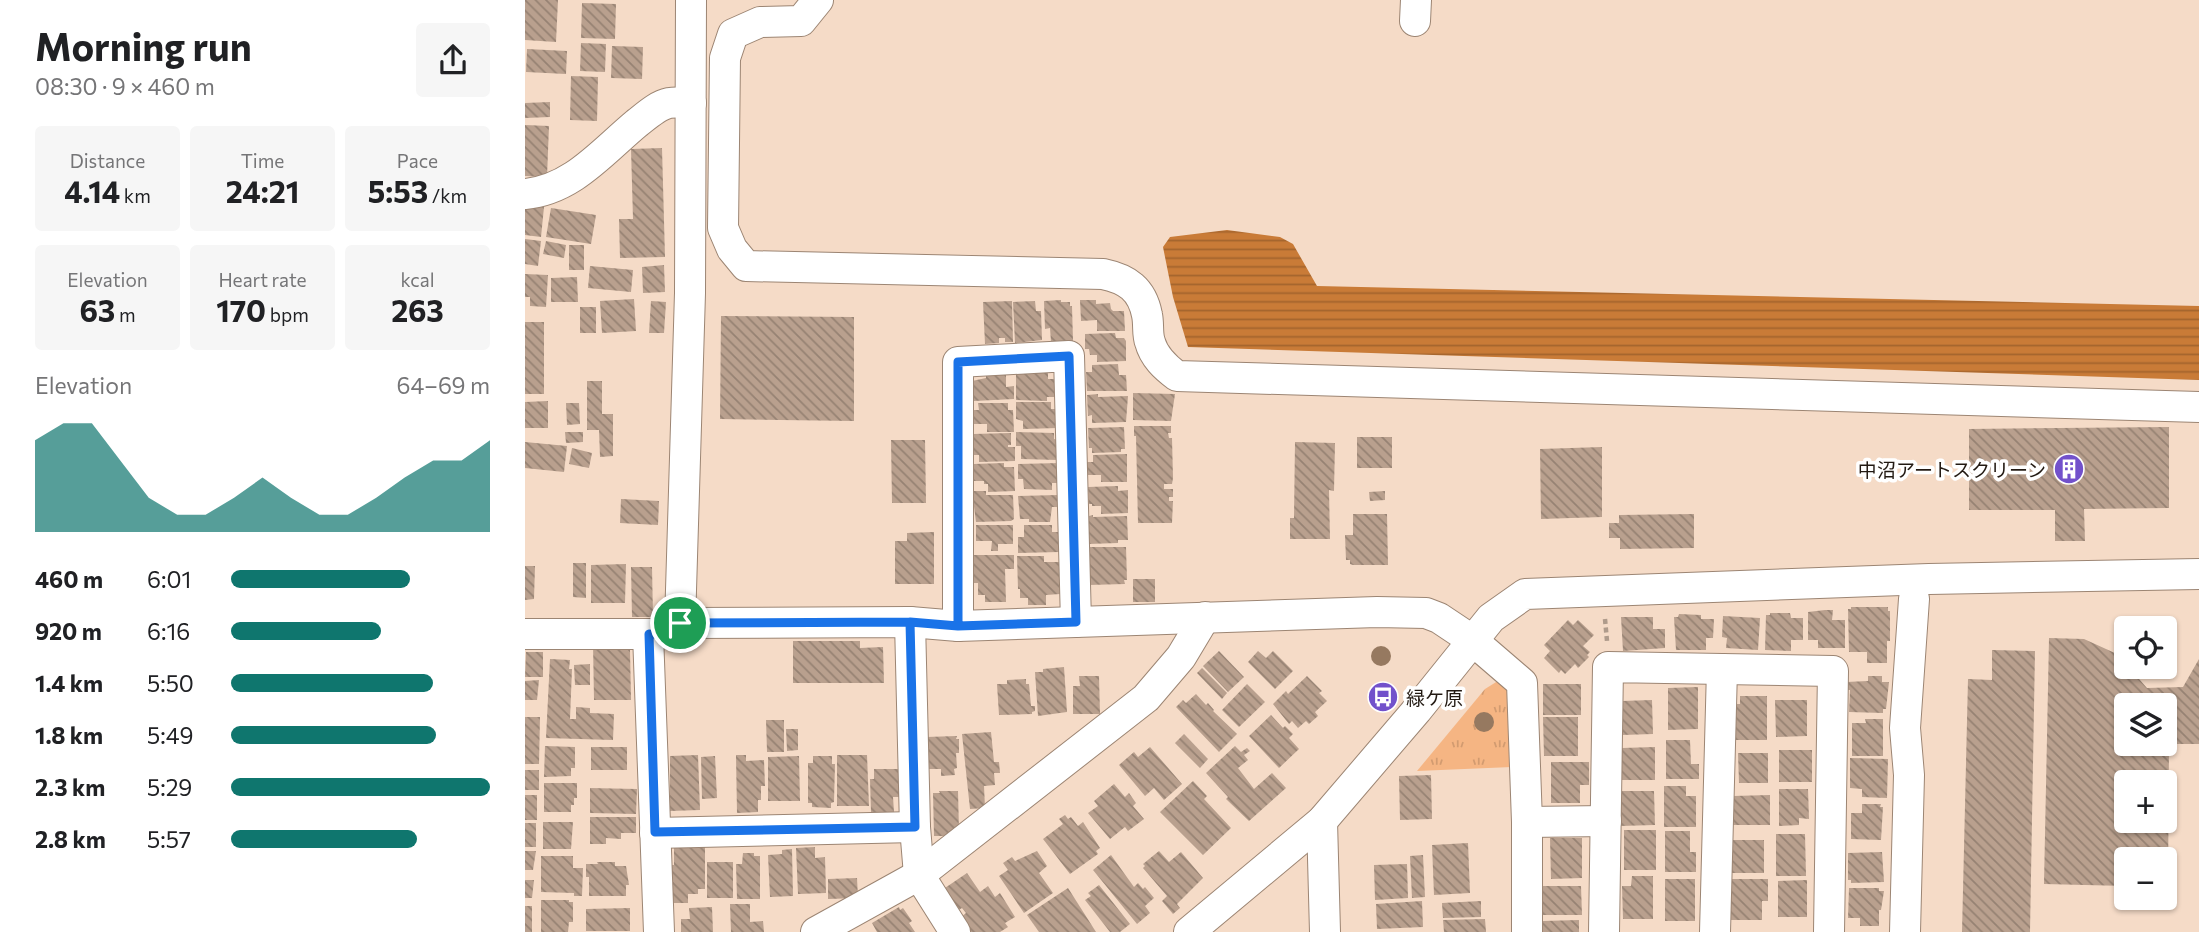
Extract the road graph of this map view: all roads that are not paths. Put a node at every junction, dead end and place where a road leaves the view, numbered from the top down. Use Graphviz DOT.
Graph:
graph roads {
  1 [pos="691,0"];
  2 [pos="817,0"];
  3 [pos="691,103"];
  4 [pos="525,194"];
  5 [pos="2199,407"];
  6 [pos="2199,574"];
  7 [pos="1914,599"];
  8 [pos="1205,617"];
  9 [pos="910,622"];
  10 [pos="1076,622"];
  11 [pos="680,623"];
  12 [pos="958,626"];
  13 [pos="525,634"];
  14 [pos="649,634"];
  15 [pos="1472,640"];
  16 [pos="1721,669"];
  17 [pos="1322,821"];
  18 [pos="1606,821"];
  19 [pos="1527,822"];
  20 [pos="915,827"];
  21 [pos="655,832"];
  22 [pos="919,875"];
  23 [pos="659,932"];
  24 [pos="816,932"];
  25 [pos="955,932"];
  26 [pos="1189,932"];
  27 [pos="1325,932"];
  28 [pos="1527,932"];
  29 [pos="1604,932"];
  30 [pos="1715,932"];
  31 [pos="1829,932"];
  32 [pos="1905,932"];
  1 -- 3 [label="street"];
  2 -- 5 [label="street"];
  3 -- 4 [label="street"];
  3 -- 11 [label="street"];
  6 -- 15 [label="street"];
  7 -- 32 [label="street"];
  8 -- 10 [label="street"];
  8 -- 15 [label="street"];
  8 -- 22 [label="street"];
  9 -- 11 [label="street"];
  9 -- 12 [label="street"];
  9 -- 20 [label="street"];
  10 -- 12 [label="street"];
  10 -- 12 [label="street"];
  11 -- 14 [label="street"];
  13 -- 14 [label="street"];
  14 -- 21 [label="street"];
  15 -- 17 [label="street"];
  15 -- 19 [label="street"];
  16 -- 18 [label="street"];
  16 -- 30 [label="street"];
  16 -- 31 [label="street"];
  17 -- 26 [label="street"];
  17 -- 27 [label="street"];
  18 -- 19 [label="street"];
  18 -- 29 [label="street"];
  19 -- 28 [label="street"];
  20 -- 21 [label="street"];
  20 -- 22 [label="street"];
  21 -- 23 [label="street"];
  22 -- 24 [label="street"];
  22 -- 25 [label="street"];
}
